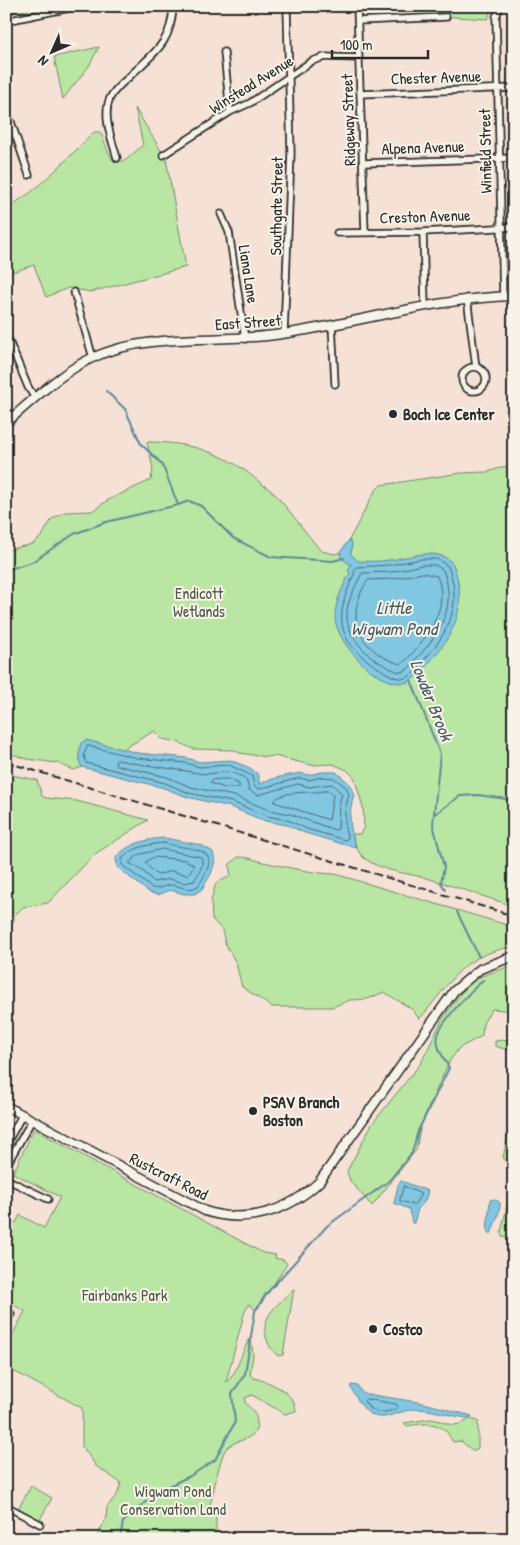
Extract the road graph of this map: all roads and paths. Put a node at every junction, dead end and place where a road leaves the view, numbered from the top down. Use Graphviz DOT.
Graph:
graph roads {
  1 [pos="79,6"];
  2 [pos="173,6"];
  3 [pos="357,6"];
  4 [pos="500,6"];
  5 [pos="287,9"];
  6 [pos="446,17"];
  7 [pos="6,21"];
  8 [pos="358,21"];
  9 [pos="224,52"];
  10 [pos="359,58"];
  11 [pos="288,78"];
  12 [pos="514,88"];
  13 [pos="498,89"];
  14 [pos="360,94"];
  15 [pos="6,107"];
  16 [pos="230,112"];
  17 [pos="163,156"];
  18 [pos="500,157"];
  19 [pos="117,158"];
  20 [pos="514,158"];
  21 [pos="364,163"];
  22 [pos="29,175"];
  23 [pos="221,214"];
  24 [pos="514,226"];
  25 [pos="502,227"];
  26 [pos="365,232"];
  27 [pos="423,232"];
  28 [pos="337,233"];
  29 [pos="74,292"];
  30 [pos="503,296"];
  31 [pos="514,296"];
  32 [pos="467,298"];
  33 [pos="425,306"];
  34 [pos="332,324"];
  35 [pos="6,334"];
  36 [pos="284,334"];
  37 [pos="245,339"];
  38 [pos="93,358"];
  39 [pos="476,367"];
  40 [pos="334,384"];
  41 [pos="35,398"];
  42 [pos="6,423"];
  43 [pos="514,956"];
  44 [pos="6,1106"];
  45 [pos="22,1115"];
  46 [pos="32,1120"];
  47 [pos="6,1145"];
  48 [pos="6,1166"];
  49 [pos="6,1179"];
  50 [pos="48,1199"];
  51 [pos="6,1506"];
  52 [pos="40,1524"];
  1 -- 7 [label="street"];
  2 -- 19 [label="street"];
  3 -- 8 [label="street, Ridgeway Street"];
  4 -- 13 [label="street, Winfield Street"];
  5 -- 11 [label="street, Southgate Street"];
  6 -- 8 [label="street"];
  8 -- 10 [label="street, Ridgeway Street"];
  9 -- 16 [label="street"];
  10 -- 11 [label="street, Winstead Avenue"];
  10 -- 14 [label="street, Ridgeway Street"];
  11 -- 16 [label="street, Winstead Avenue"];
  11 -- 36 [label="street, Southgate Street"];
  12 -- 13 [label="street, Chester Avenue"];
  13 -- 14 [label="street, Chester Avenue"];
  13 -- 18 [label="street, Winfield Street"];
  14 -- 21 [label="street, Ridgeway Street"];
  15 -- 22 [label="street"];
  16 -- 17 [label="street, Winstead Avenue"];
  18 -- 20 [label="street, Alpena Avenue"];
  18 -- 21 [label="street, Alpena Avenue"];
  18 -- 25 [label="street, Winfield Street"];
  21 -- 26 [label="street, Ridgeway Street"];
  23 -- 37 [label="street, Liana Lane"];
  24 -- 25 [label="street, Creston Avenue"];
  25 -- 27 [label="street, Creston Avenue"];
  25 -- 30 [label="street, Winfield Street"];
  26 -- 27 [label="street, Creston Avenue"];
  26 -- 28 [label="street, Creston Avenue"];
  27 -- 33 [label="street"];
  29 -- 38 [label="street"];
  30 -- 31 [label="main road, East Street"];
  30 -- 32 [label="main road, East Street"];
  32 -- 33 [label="main road, East Street"];
  32 -- 39 [label="street"];
  33 -- 34 [label="main road, East Street"];
  34 -- 36 [label="main road, East Street"];
  34 -- 40 [label="street"];
  35 -- 41 [label="street"];
  36 -- 37 [label="main road, East Street"];
  37 -- 38 [label="main road, East Street"];
  38 -- 41 [label="main road, East Street"];
  39 -- 39 [label="street"];
  41 -- 42 [label="main road, East Street"];
  43 -- 46 [label="main road, Rustcraft Road"];
  44 -- 45 [label="main road, Rustcraft Road"];
  45 -- 46 [label="main road, Rustcraft Road"];
  45 -- 47 [label="street"];
  46 -- 48 [label="street"];
  49 -- 50 [label="street"];
  51 -- 52 [label="street"];
}
